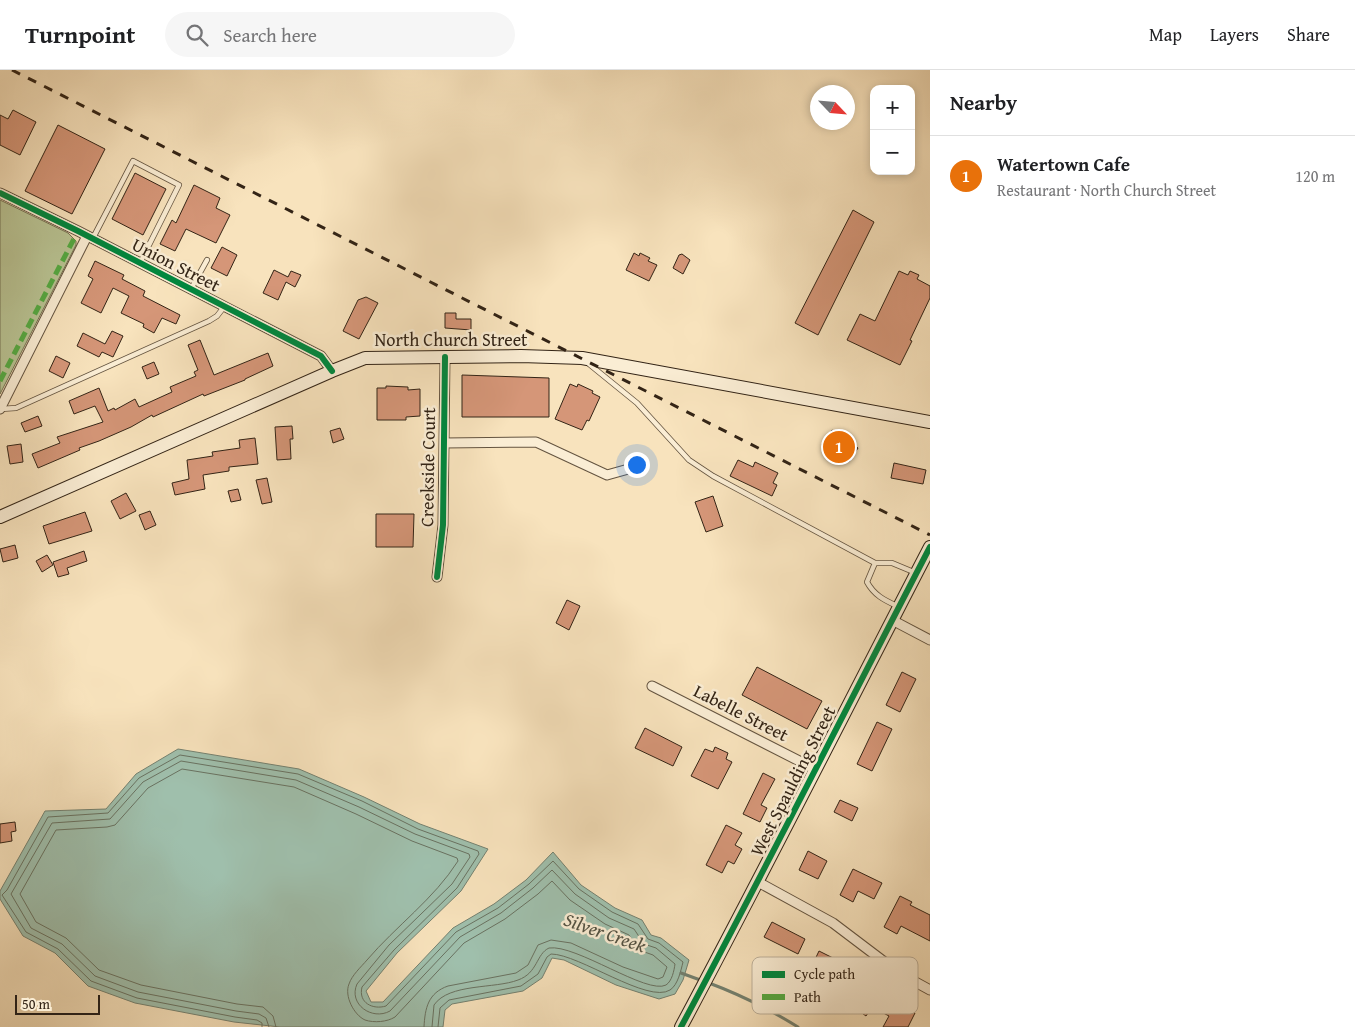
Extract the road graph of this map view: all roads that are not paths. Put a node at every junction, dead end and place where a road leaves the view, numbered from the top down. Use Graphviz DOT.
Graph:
graph roads {
  1 [pos="0,193"];
  2 [pos="90,237"];
  3 [pos="207,260"];
  4 [pos="140,263"];
  5 [pos="191,289"];
  6 [pos="224,306"];
  7 [pos="445,357"];
  8 [pos="582,358"];
  9 [pos="332,371"];
  10 [pos="0,409"];
  11 [pos="930,422"];
  12 [pos="444,443"];
  13 [pos="632,468"];
  14 [pos="0,517"];
  15 [pos="930,547"];
  16 [pos="875,563"];
  17 [pos="917,573"];
  18 [pos="437,577"];
  19 [pos="899,607"];
  20 [pos="892,620"];
  21 [pos="930,640"];
  22 [pos="652,686"];
  23 [pos="815,769"];
  24 [pos="758,882"];
  25 [pos="877,957"];
  26 [pos="918,984"];
  27 [pos="930,990"];
  28 [pos="681,1027"];
  1 -- 2 [label="street, Union Street"];
  2 -- 4 [label="street, Union Street"];
  2 -- 4 [label="lane"];
  2 -- 10 [label="street"];
  3 -- 5 [label="lane"];
  4 -- 5 [label="street, Union Street"];
  5 -- 6 [label="street, Union Street"];
  6 -- 9 [label="street, Union Street"];
  6 -- 10 [label="lane"];
  7 -- 8 [label="main road, North Church Street"];
  7 -- 9 [label="main road, North Church Street"];
  7 -- 12 [label="street, Creekside Court"];
  8 -- 11 [label="main road, North Church Street"];
  8 -- 16 [label="lane"];
  9 -- 14 [label="main road, North Church Street"];
  12 -- 13 [label="street"];
  12 -- 18 [label="street, Creekside Court"];
  15 -- 17 [label="main road, West Spaulding Street"];
  16 -- 17 [label="lane"];
  16 -- 19 [label="lane"];
  17 -- 19 [label="main road, West Spaulding Street"];
  19 -- 20 [label="main road, West Spaulding Street"];
  20 -- 21 [label="street"];
  20 -- 23 [label="main road, West Spaulding Street"];
  22 -- 23 [label="street, Labelle Street"];
  23 -- 24 [label="main road, West Spaulding Street"];
  24 -- 25 [label="street"];
  24 -- 28 [label="main road, West Spaulding Street"];
  26 -- 27 [label="street"];
}
